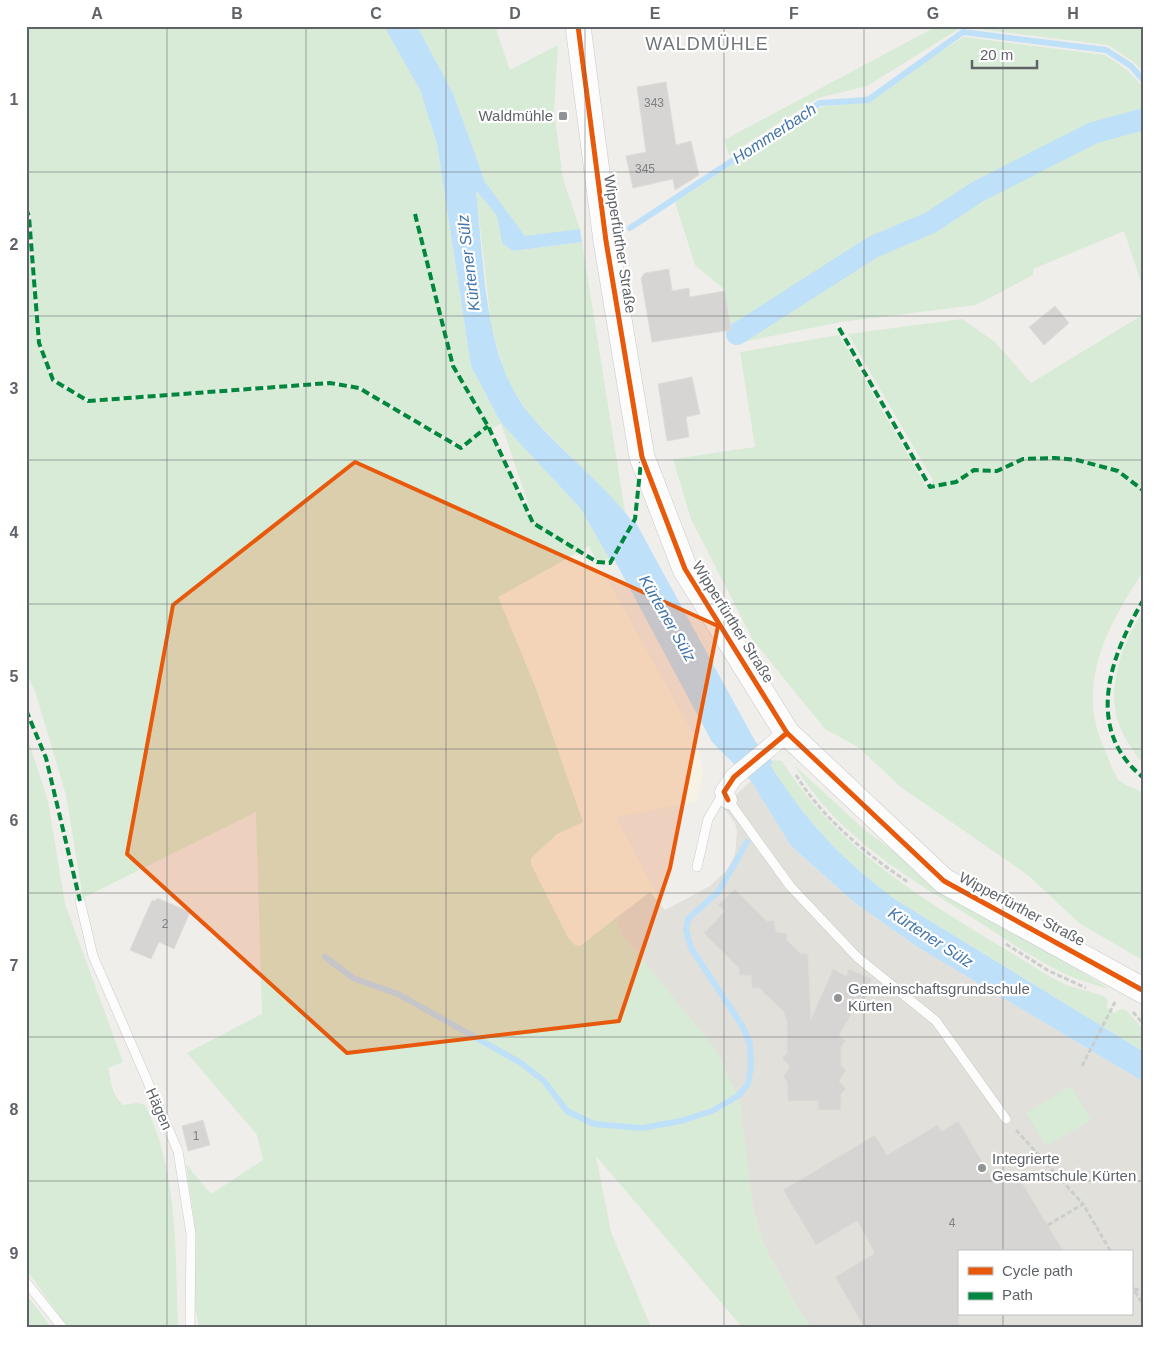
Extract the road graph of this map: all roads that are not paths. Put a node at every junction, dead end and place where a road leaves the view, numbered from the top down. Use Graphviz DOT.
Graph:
graph roads {
  1 [pos="578,26"];
  2 [pos="780,738"];
  3 [pos="729,790"];
  4 [pos="697,867"];
  5 [pos="80,901"];
  6 [pos="1144,991"];
  7 [pos="1006,1120"];
  8 [pos="26,1282"];
  9 [pos="62,1327"];
  10 [pos="190,1327"];
  1 -- 2 [label="main road, Wipperfürther Straße"];
  2 -- 3 [label="street"];
  2 -- 6 [label="main road, Wipperfürther Straße"];
  3 -- 4 [label="lane"];
  3 -- 7 [label="lane"];
  5 -- 10 [label="lane, Hägen"];
  8 -- 9 [label="lane"];
}
